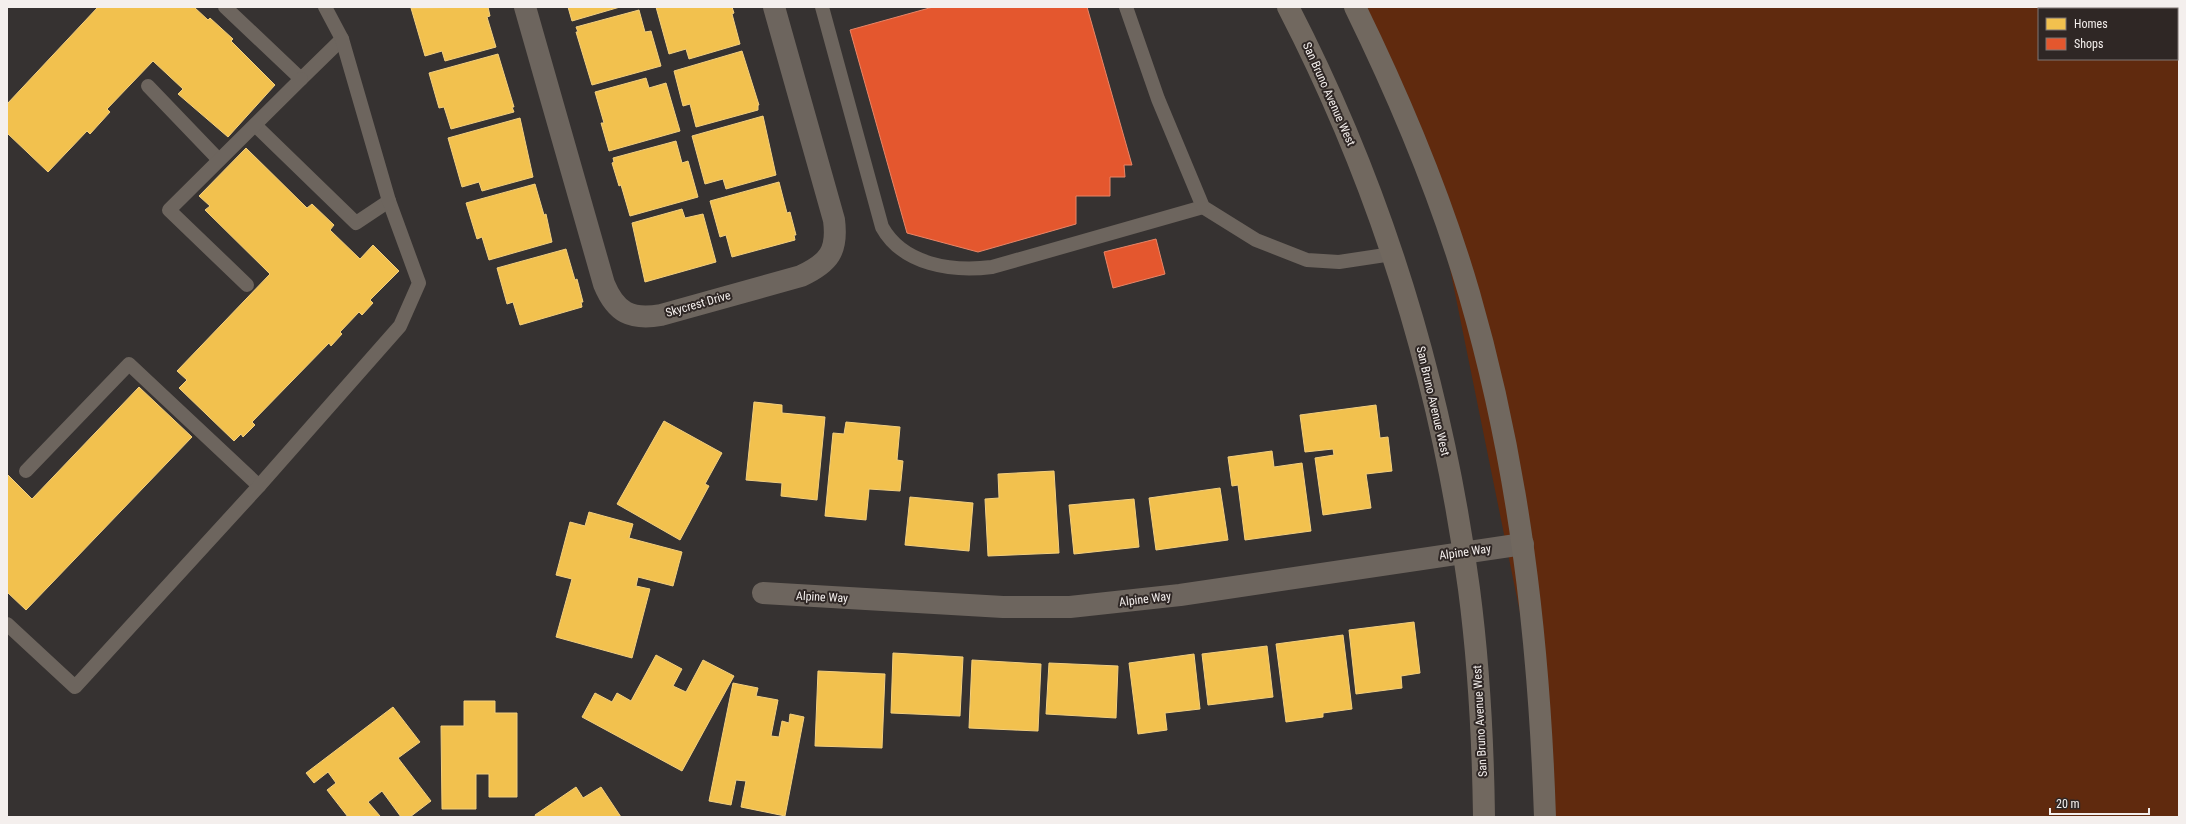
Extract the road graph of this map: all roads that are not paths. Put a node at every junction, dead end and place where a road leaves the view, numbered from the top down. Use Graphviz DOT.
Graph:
graph roads {
  1 [pos="225,7"];
  2 [pos="325,7"];
  3 [pos="525,7"];
  4 [pos="774,7"];
  5 [pos="822,7"];
  6 [pos="1126,7"];
  7 [pos="1288,7"];
  8 [pos="1355,7"];
  9 [pos="342,39"];
  10 [pos="301,79"];
  11 [pos="148,86"];
  12 [pos="255,125"];
  13 [pos="219,160"];
  14 [pos="389,201"];
  15 [pos="1203,208"];
  16 [pos="1392,254"];
  17 [pos="247,286"];
  18 [pos="26,471"];
  19 [pos="260,486"];
  20 [pos="1523,544"];
  21 [pos="1464,552"];
  22 [pos="763,593"];
  23 [pos="7,624"];
  24 [pos="1484,817"];
  25 [pos="1545,817"];
  1 -- 10 [label="lane"];
  2 -- 9 [label="lane"];
  3 -- 4 [label="street, Skycrest Drive"];
  5 -- 15 [label="lane"];
  6 -- 15 [label="lane"];
  7 -- 16 [label="main road, San Bruno Avenue West"];
  8 -- 20 [label="main road"];
  9 -- 10 [label="lane"];
  9 -- 14 [label="lane"];
  10 -- 12 [label="lane"];
  11 -- 13 [label="lane"];
  12 -- 13 [label="lane"];
  12 -- 14 [label="lane"];
  13 -- 17 [label="lane"];
  14 -- 19 [label="lane"];
  15 -- 16 [label="lane"];
  16 -- 21 [label="main road, San Bruno Avenue West"];
  18 -- 19 [label="lane"];
  19 -- 23 [label="lane"];
  20 -- 21 [label="street, Alpine Way"];
  20 -- 25 [label="main road"];
  21 -- 22 [label="street, Alpine Way"];
  21 -- 24 [label="main road, San Bruno Avenue West"];
}
